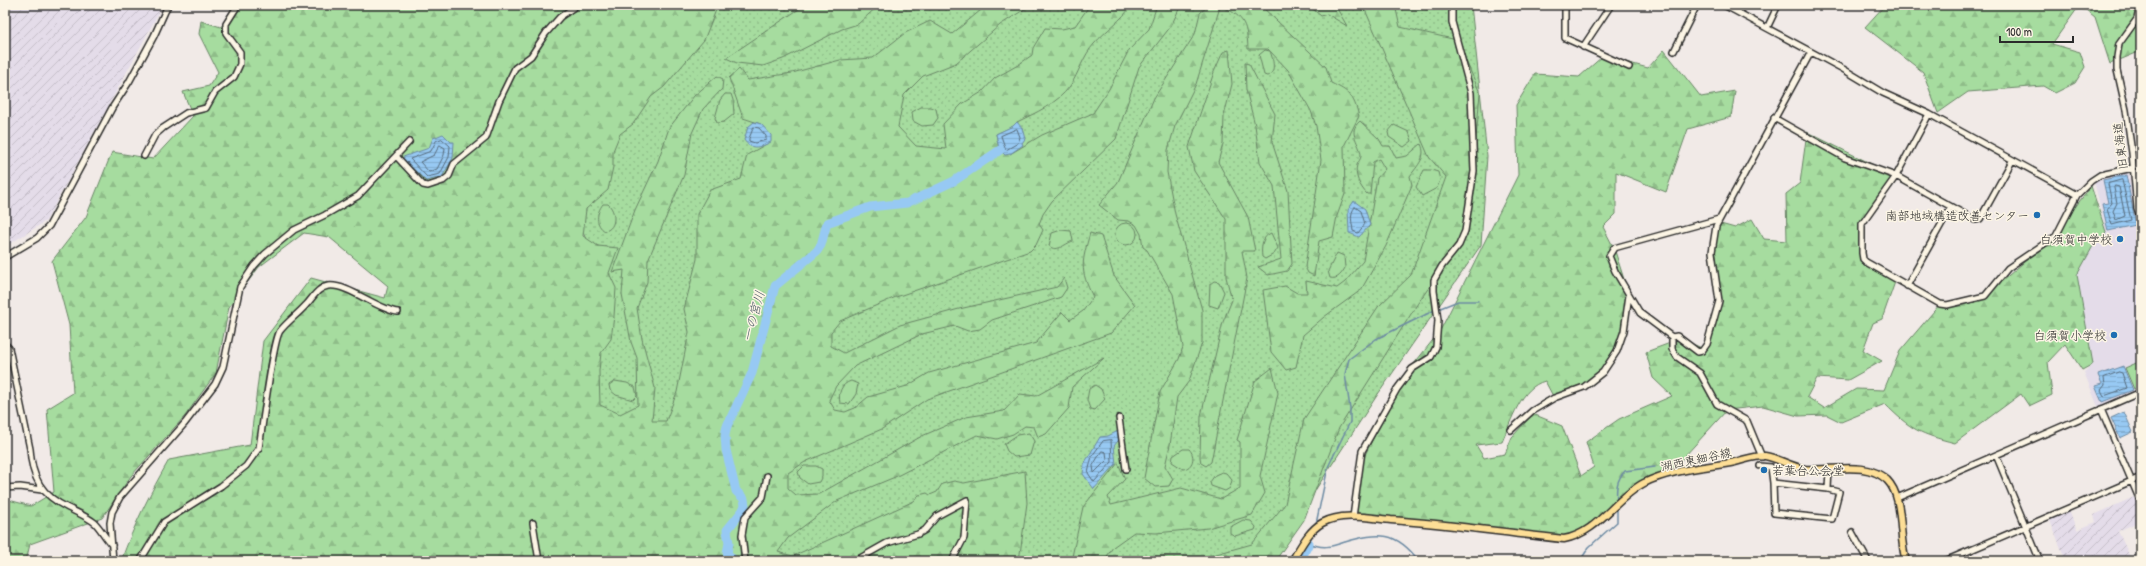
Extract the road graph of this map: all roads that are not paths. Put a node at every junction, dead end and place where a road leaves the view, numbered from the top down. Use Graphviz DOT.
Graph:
graph roads {
  1 [pos="168,5"];
  2 [pos="238,5"];
  3 [pos="577,5"];
  4 [pos="1452,5"];
  5 [pos="1565,5"];
  6 [pos="1611,5"];
  7 [pos="1697,5"];
  8 [pos="1724,5"];
  9 [pos="1778,5"];
  10 [pos="2140,5"];
  11 [pos="2139,17"];
  12 [pos="1767,28"];
  13 [pos="1582,47"];
  14 [pos="1674,50"];
  15 [pos="1811,52"];
  16 [pos="1629,67"];
  17 [pos="1929,114"];
  18 [pos="1774,118"];
  19 [pos="409,142"];
  20 [pos="144,156"];
  21 [pos="396,156"];
  22 [pos="2012,161"];
  23 [pos="2133,168"];
  24 [pos="1896,176"];
  25 [pos="2077,195"];
  26 [pos="1951,207"];
  27 [pos="1719,219"];
  28 [pos="2141,220"];
  29 [pos="5,256"];
  30 [pos="1907,286"];
  31 [pos="1629,295"];
  32 [pos="398,312"];
  33 [pos="1672,337"];
  34 [pos="5,344"];
  35 [pos="2141,392"];
  36 [pos="2101,409"];
  37 [pos="1119,418"];
  38 [pos="1510,430"];
  39 [pos="1996,456"];
  40 [pos="1762,457"];
  41 [pos="1760,466"];
  42 [pos="1126,469"];
  43 [pos="1829,469"];
  44 [pos="767,476"];
  45 [pos="2141,477"];
  46 [pos="2131,481"];
  47 [pos="1773,482"];
  48 [pos="5,488"];
  49 [pos="1828,489"];
  50 [pos="42,490"];
  51 [pos="1897,498"];
  52 [pos="2141,503"];
  53 [pos="1353,517"];
  54 [pos="533,523"];
  55 [pos="2026,526"];
  56 [pos="1852,532"];
  57 [pos="112,545"];
  58 [pos="113,561"];
  59 [pos="140,561"];
  60 [pos="539,561"];
  61 [pos="745,561"];
  62 [pos="855,561"];
  63 [pos="952,561"];
  64 [pos="1292,561"];
  65 [pos="1868,561"];
  66 [pos="1906,561"];
  67 [pos="1945,561"];
  68 [pos="2040,561"];
  1 -- 29 [label="street"];
  2 -- 20 [label="street"];
  3 -- 21 [label="street"];
  4 -- 53 [label="street"];
  5 -- 13 [label="street"];
  6 -- 13 [label="street"];
  7 -- 14 [label="street"];
  8 -- 12 [label="street"];
  9 -- 12 [label="street"];
  10 -- 11 [label="street, 旧東海道"];
  11 -- 23 [label="street, 旧東海道"];
  12 -- 15 [label="street"];
  13 -- 16 [label="street"];
  15 -- 17 [label="street"];
  15 -- 18 [label="street"];
  17 -- 22 [label="street"];
  17 -- 24 [label="street"];
  18 -- 24 [label="street"];
  18 -- 27 [label="street"];
  19 -- 21 [label="street"];
  21 -- 57 [label="street"];
  22 -- 25 [label="street"];
  22 -- 26 [label="street"];
  23 -- 25 [label="street"];
  23 -- 28 [label="street, 旧東海道"];
  24 -- 26 [label="street"];
  24 -- 30 [label="street"];
  25 -- 30 [label="street"];
  26 -- 30 [label="street"];
  27 -- 31 [label="street"];
  27 -- 33 [label="street"];
  31 -- 33 [label="street"];
  31 -- 38 [label="street"];
  32 -- 59 [label="street"];
  33 -- 40 [label="street"];
  34 -- 50 [label="street"];
  35 -- 36 [label="street"];
  36 -- 39 [label="street"];
  36 -- 46 [label="street"];
  37 -- 42 [label="street"];
  39 -- 51 [label="street"];
  39 -- 55 [label="street"];
  40 -- 43 [label="main road, 湖西東細谷線"];
  40 -- 53 [label="main road, 湖西東細谷線"];
  41 -- 47 [label="street"];
  43 -- 49 [label="street"];
  43 -- 51 [label="main road, 湖西東細谷線"];
  44 -- 61 [label="street"];
  45 -- 46 [label="street"];
  46 -- 52 [label="street"];
  46 -- 55 [label="street"];
  47 -- 49 [label="street"];
  47 -- 49 [label="street"];
  48 -- 50 [label="street"];
  50 -- 57 [label="street"];
  51 -- 66 [label="main road, 湖西東細谷線"];
  53 -- 64 [label="main road, 湖西東細谷線"];
  54 -- 60 [label="street"];
  55 -- 67 [label="street"];
  55 -- 68 [label="street"];
  56 -- 65 [label="street"];
  57 -- 58 [label="street"];
  62 -- 63 [label="street"];
}
